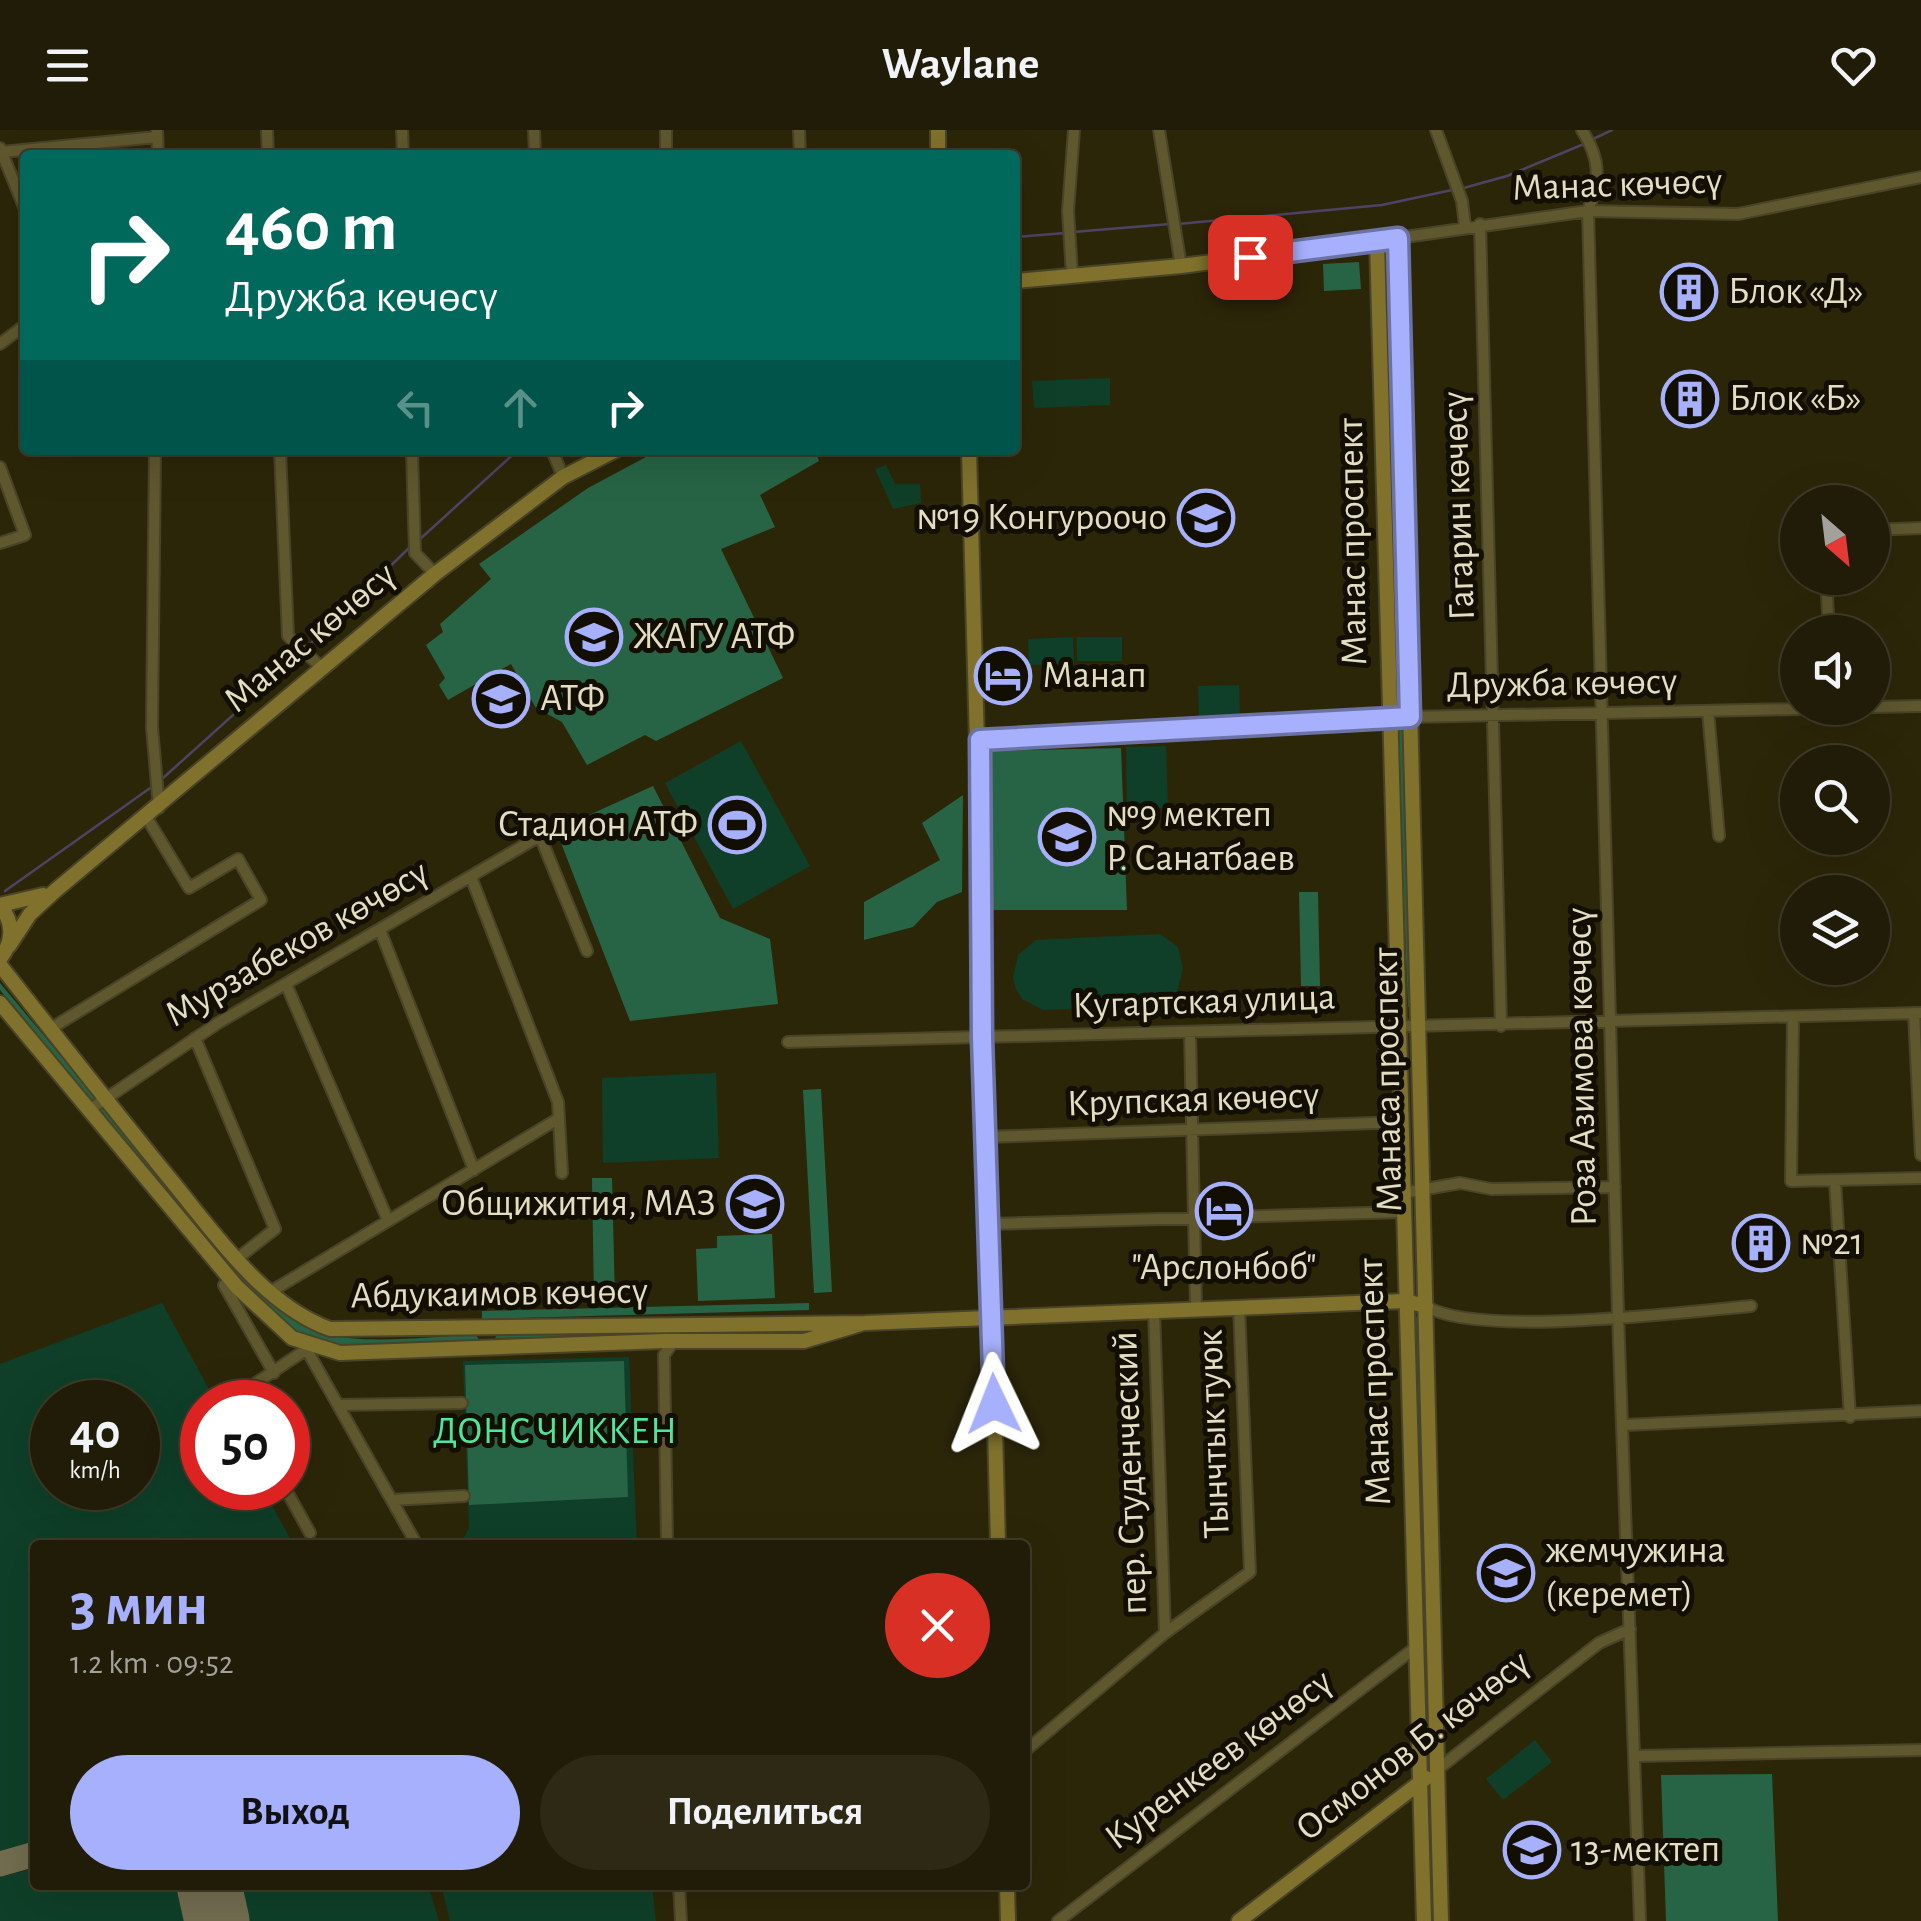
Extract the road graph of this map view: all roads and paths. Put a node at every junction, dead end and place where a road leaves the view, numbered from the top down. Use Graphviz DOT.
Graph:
graph roads {
  1 [pos="1074,130"];
  2 [pos="1159,130"];
  3 [pos="1436,130"];
  4 [pos="1583,132"];
  5 [pos="157,134"];
  6 [pos="1,149"];
  7 [pos="1921,177"];
  8 [pos="20,196"];
  9 [pos="1588,211"];
  10 [pos="1480,224"];
  11 [pos="1465,226"];
  12 [pos="1398,238"];
  13 [pos="1377,241"];
  14 [pos="1181,266"];
  15 [pos="1072,274"];
  16 [pos="1020,281"];
  17 [pos="20,328"];
  18 [pos="0,344"];
  19 [pos="154,455"];
  20 [pos="280,455"];
  21 [pos="412,455"];
  22 [pos="554,455"];
  23 [pos="606,455"];
  24 [pos="968,455"];
  25 [pos="0,467"];
  26 [pos="563,477"];
  27 [pos="1921,528"];
  28 [pos="1890,529"];
  29 [pos="1385,538"];
  30 [pos="1405,538"];
  31 [pos="0,543"];
  32 [pos="435,574"];
  33 [pos="323,669"];
  34 [pos="1921,706"];
  35 [pos="1890,707"];
  36 [pos="1780,709"];
  37 [pos="1708,711"];
  38 [pos="1602,713"];
  39 [pos="1495,715"];
  40 [pos="1410,717"];
  41 [pos="1390,718"];
  42 [pos="980,740"];
  43 [pos="154,807"];
  44 [pos="1719,836"];
  45 [pos="471,877"];
  46 [pos="56,890"];
  47 [pos="0,905"];
  48 [pos="380,930"];
  49 [pos="586,950"];
  50 [pos="3,957"];
  51 [pos="286,984"];
  52 [pos="0,1004"];
  53 [pos="1918,1013"];
  54 [pos="1794,1018"];
  55 [pos="1612,1024"];
  56 [pos="1398,1026"];
  57 [pos="1419,1026"];
  58 [pos="1501,1026"];
  59 [pos="50,1029"];
  60 [pos="1190,1032"];
  61 [pos="194,1038"];
  62 [pos="982,1038"];
  63 [pos="788,1042"];
  64 [pos="103,1098"];
  65 [pos="88,1110"];
  66 [pos="556,1120"];
  67 [pos="1402,1122"];
  68 [pos="1194,1130"];
  69 [pos="987,1137"];
  70 [pos="1921,1154"];
  71 [pos="474,1170"];
  72 [pos="562,1173"];
  73 [pos="1921,1178"];
  74 [pos="1835,1180"];
  75 [pos="1615,1187"];
  76 [pos="1423,1189"];
  77 [pos="1403,1193"];
  78 [pos="1403,1212"];
  79 [pos="387,1218"];
  80 [pos="1195,1220"];
  81 [pos="989,1224"];
  82 [pos="238,1258"];
  83 [pos="224,1285"];
  84 [pos="270,1292"];
  85 [pos="1405,1301"];
  86 [pos="1426,1306"];
  87 [pos="1751,1306"];
  88 [pos="1239,1307"];
  89 [pos="1196,1308"];
  90 [pos="1154,1311"];
  91 [pos="1618,1315"];
  92 [pos="990,1316"];
  93 [pos="865,1323"];
  94 [pos="490,1330"];
  95 [pos="674,1341"];
  96 [pos="648,1342"];
  97 [pos="307,1348"];
  98 [pos="492,1350"];
  99 [pos="664,1355"];
  100 [pos="274,1373"];
  101 [pos="263,1380"];
  102 [pos="462,1403"];
  103 [pos="338,1405"];
  104 [pos="1921,1411"];
  105 [pos="1850,1416"];
  106 [pos="1625,1425"];
  107 [pos="1410,1478"];
  108 [pos="1430,1478"];
  109 [pos="464,1496"];
  110 [pos="392,1500"];
  111 [pos="296,1510"];
  112 [pos="310,1534"];
  113 [pos="414,1540"];
  114 [pos="667,1540"];
  115 [pos="998,1540"];
  116 [pos="1415,1615"];
  117 [pos="1434,1615"];
  118 [pos="1630,1629"];
  119 [pos="1165,1633"];
  120 [pos="1416,1647"];
  121 [pos="1030,1746"];
  122 [pos="1921,1750"];
  123 [pos="1636,1756"];
  124 [pos="1438,1769"];
  125 [pos="1420,1783"];
  126 [pos="679,1890"];
  127 [pos="1007,1890"];
  128 [pos="1440,1892"];
  129 [pos="1423,1893"];
  130 [pos="1254,1915"];
  131 [pos="681,1921"];
  132 [pos="1008,1921"];
  133 [pos="1058,1921"];
  134 [pos="1239,1921"];
  135 [pos="1424,1921"];
  136 [pos="1441,1921"];
  137 [pos="1640,1921"];
  1 -- 15 [label="street"];
  2 -- 14 [label="street"];
  3 -- 11 [label="street"];
  4 -- 9 [label="street, Роза Азимова көчөсү"];
  5 -- 6 [label="street"];
  6 -- 8 [label="street"];
  7 -- 9 [label="street, Манас көчөсү"];
  9 -- 10 [label="street, Манас көчөсү"];
  9 -- 38 [label="street, Роза Азимова көчөсү"];
  10 -- 11 [label="street, Манас көчөсү"];
  10 -- 39 [label="street, Гагарин көчөсү"];
  11 -- 12 [label="street, Манас көчөсү"];
  12 -- 13 [label="main road, Манас көчөсү"];
  12 -- 30 [label="main road, Манаса проспект"];
  13 -- 14 [label="main road, Манас көчөсү"];
  13 -- 29 [label="main road, Манас проспект"];
  14 -- 15 [label="main road, Манас көчөсү"];
  15 -- 16 [label="main road, Манас көчөсү"];
  17 -- 18 [label="street"];
  19 -- 43 [label="street"];
  20 -- 33 [label="street"];
  21 -- 32 [label="street"];
  22 -- 26 [label="street"];
  23 -- 26 [label="main road, Манас көчөсү"];
  24 -- 42 [label="main road"];
  25 -- 31 [label="street"];
  26 -- 32 [label="main road, Манас көчөсү"];
  27 -- 28 [label="street"];
  29 -- 30 [label="street"];
  29 -- 41 [label="main road, Манас проспект"];
  30 -- 40 [label="main road, Манаса проспект"];
  32 -- 33 [label="main road, Манас көчөсү"];
  33 -- 43 [label="main road, Манас көчөсү"];
  34 -- 35 [label="street"];
  36 -- 37 [label="street, Дружба көчөсү"];
  37 -- 38 [label="street, Дружба көчөсү"];
  37 -- 44 [label="street"];
  38 -- 39 [label="street, Дружба көчөсү"];
  38 -- 55 [label="street, Роза Азимова көчөсү"];
  39 -- 40 [label="street, Дружба көчөсү"];
  39 -- 58 [label="street, Гагарин көчөсү"];
  40 -- 41 [label="street, Дружба көчөсү"];
  40 -- 57 [label="main road, Манаса проспект"];
  41 -- 42 [label="street, Дружба көчөсү"];
  41 -- 56 [label="main road, Манас проспект"];
  42 -- 62 [label="main road"];
  43 -- 46 [label="main road, Манас көчөсү"];
  43 -- 59 [label="street"];
  45 -- 48 [label="street, Мурзабеков көчөсү"];
  45 -- 49 [label="street, Мурзабеков көчөсү"];
  45 -- 66 [label="street"];
  46 -- 47 [label="main road"];
  46 -- 50 [label="main road"];
  47 -- 50 [label="main road"];
  48 -- 51 [label="street, Мурзабеков көчөсү"];
  48 -- 71 [label="street"];
  50 -- 59 [label="main road, Абдукаимов көчөсү"];
  51 -- 61 [label="street, Мурзабеков көчөсү"];
  51 -- 79 [label="street"];
  52 -- 65 [label="main road, Абдукаимов көчөсү"];
  53 -- 54 [label="street, Кугартская улица"];
  53 -- 70 [label="street"];
  54 -- 55 [label="street, Кугартская улица"];
  54 -- 74 [label="street"];
  55 -- 58 [label="street, Кугартская улица"];
  55 -- 75 [label="street, Роза Азимова көчөсү"];
  56 -- 57 [label="street, Кугартская улица"];
  56 -- 60 [label="street, Кугартская улица"];
  56 -- 67 [label="main road, Манас проспект"];
  57 -- 58 [label="street, Кугартская улица"];
  57 -- 76 [label="main road, Манаса проспект"];
  59 -- 64 [label="main road, Абдукаимов көчөсү"];
  60 -- 62 [label="street, Кугартская улица"];
  60 -- 68 [label="street"];
  61 -- 64 [label="street, Мурзабеков көчөсү"];
  61 -- 82 [label="street"];
  62 -- 63 [label="street, Кугартская улица"];
  62 -- 69 [label="main road"];
  64 -- 65 [label="street, Мурзабеков көчөсү"];
  64 -- 82 [label="main road, Абдукаимов көчөсү"];
  65 -- 97 [label="main road, Абдукаимов көчөсү"];
  66 -- 71 [label="street"];
  66 -- 72 [label="street"];
  67 -- 68 [label="street, Крупская көчөсү"];
  67 -- 77 [label="main road, Манас проспект"];
  68 -- 69 [label="street, Крупская көчөсү"];
  68 -- 80 [label="street"];
  69 -- 81 [label="main road"];
  71 -- 79 [label="street"];
  73 -- 74 [label="street"];
  74 -- 105 [label="street"];
  75 -- 76 [label="street"];
  75 -- 91 [label="street, Роза Азимова көчөсү"];
  76 -- 77 [label="street"];
  76 -- 86 [label="main road, Манаса проспект"];
  77 -- 78 [label="main road, Манас проспект"];
  78 -- 80 [label="street"];
  78 -- 85 [label="main road, Манас проспект"];
  79 -- 84 [label="street"];
  80 -- 81 [label="street"];
  80 -- 89 [label="street"];
  81 -- 92 [label="main road"];
  82 -- 84 [label="main road, Абдукаимов көчөсү"];
  83 -- 100 [label="street"];
  84 -- 94 [label="main road, Абдукаимов көчөсү"];
  85 -- 86 [label="main road, Абдукаимов көчөсү"];
  85 -- 88 [label="main road, Абдукаимов көчөсү"];
  85 -- 107 [label="main road, Манас проспект"];
  86 -- 91 [label="street"];
  86 -- 108 [label="main road, Манаса проспект"];
  87 -- 91 [label="street"];
  88 -- 89 [label="main road, Абдукаимов көчөсү"];
  88 -- 119 [label="street, Тынчтык туюк"];
  89 -- 90 [label="main road, Абдукаимов көчөсү"];
  90 -- 92 [label="main road, Абдукаимов көчөсү"];
  90 -- 119 [label="street, пер. Студенческий"];
  91 -- 106 [label="street, Роза Азимова көчөсү"];
  92 -- 93 [label="main road, Абдукаимов көчөсү"];
  92 -- 115 [label="main road"];
  93 -- 94 [label="main road, Абдукаимов көчөсү"];
  93 -- 95 [label="main road, Абдукаимов көчөсү"];
  94 -- 98 [label="main road"];
  95 -- 96 [label="main road, Абдукаимов көчөсү"];
  95 -- 99 [label="street"];
  96 -- 98 [label="main road, Абдукаимов көчөсү"];
  96 -- 99 [label="street"];
  97 -- 98 [label="main road, Абдукаимов көчөсү"];
  97 -- 100 [label="street"];
  97 -- 103 [label="street"];
  99 -- 114 [label="street"];
  100 -- 101 [label="street"];
  102 -- 103 [label="street"];
  103 -- 110 [label="street"];
  104 -- 105 [label="street"];
  105 -- 106 [label="street"];
  106 -- 118 [label="street, Роза Азимова көчөсү"];
  107 -- 108 [label="main road"];
  107 -- 116 [label="main road, Манас проспект"];
  108 -- 117 [label="main road, Манаса проспект"];
  109 -- 110 [label="street"];
  110 -- 113 [label="street"];
  111 -- 112 [label="street"];
  116 -- 117 [label="main road"];
  116 -- 120 [label="main road, Манас проспект"];
  117 -- 124 [label="main road, Манаса проспект"];
  118 -- 123 [label="street, Роза Азимова көчөсү"];
  118 -- 124 [label="street, Осмонов Б. көчөсү"];
  119 -- 121 [label="street, Тынчтык туюк"];
  120 -- 125 [label="main road, Манас проспект"];
  120 -- 133 [label="street, Куренкеев көчөсү"];
  122 -- 123 [label="street"];
  123 -- 137 [label="street, Роза Азимова көчөсү"];
  124 -- 125 [label="main road, Осмонов Б. көчөсү"];
  124 -- 128 [label="main road, Манаса проспект"];
  125 -- 129 [label="main road, Манас проспект"];
  125 -- 130 [label="main road, Осмонов Б. көчөсү"];
  126 -- 131 [label="street"];
  127 -- 132 [label="main road"];
  128 -- 129 [label="main road"];
  128 -- 136 [label="main road, Манаса проспект"];
  129 -- 135 [label="main road, Манас проспект"];
  130 -- 134 [label="main road, Осмонов Б. көчөсү"];
}
